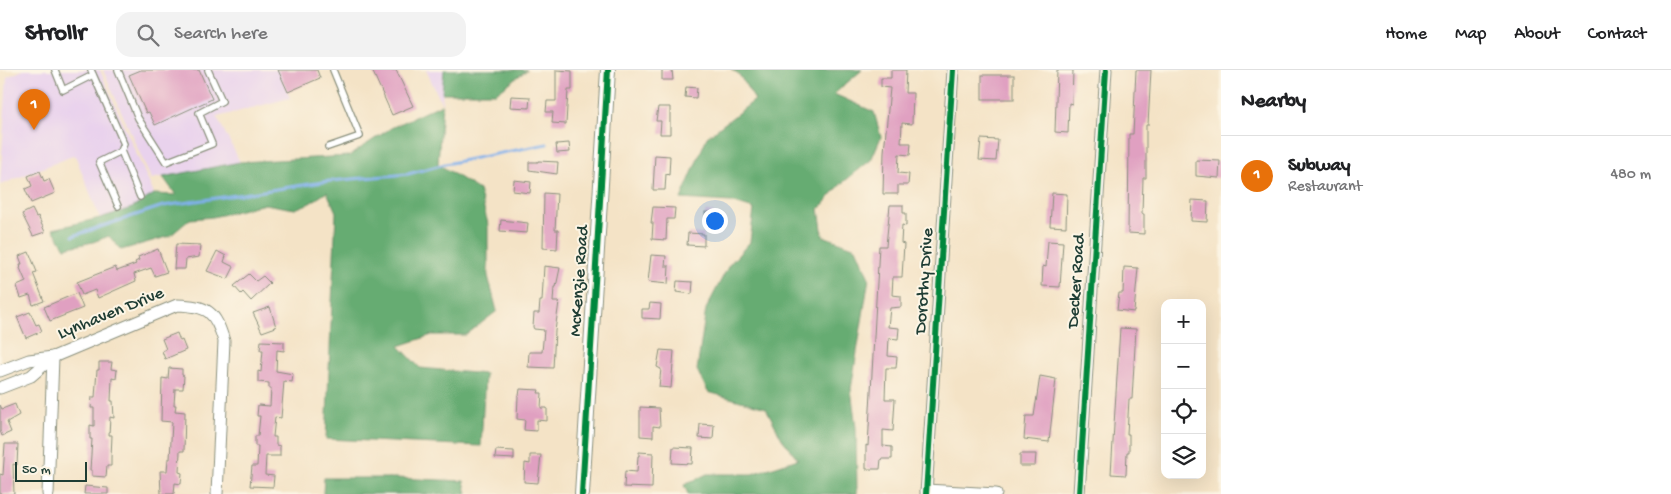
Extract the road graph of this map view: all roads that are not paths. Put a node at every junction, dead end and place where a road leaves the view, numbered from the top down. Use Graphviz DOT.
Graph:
graph roads {
  1 [pos="56,70"];
  2 [pos="118,70"];
  3 [pos="208,70"];
  4 [pos="333,70"];
  5 [pos="608,70"];
  6 [pos="953,70"];
  7 [pos="1106,70"];
  8 [pos="92,72"];
  9 [pos="328,146"];
  10 [pos="121,151"];
  11 [pos="140,197"];
  12 [pos="118,206"];
  13 [pos="53,357"];
  14 [pos="0,371"];
  15 [pos="0,388"];
  16 [pos="926,492"];
  17 [pos="48,494"];
  18 [pos="217,494"];
  19 [pos="582,494"];
  20 [pos="996,494"];
  21 [pos="1079,494"];
  1 -- 8 [label="lane"];
  2 -- 3 [label="lane"];
  4 -- 9 [label="lane"];
  5 -- 19 [label="street, McKenzie Road"];
  6 -- 16 [label="street, Dorothy Drive"];
  7 -- 21 [label="street, Decker Road"];
  8 -- 10 [label="lane"];
  10 -- 11 [label="lane"];
  10 -- 12 [label="lane"];
  13 -- 14 [label="street, Lynhaven Drive"];
  13 -- 15 [label="street, Lynhaven Drive"];
  13 -- 17 [label="street"];
  13 -- 18 [label="street, Lynhaven Drive"];
  16 -- 20 [label="street"];
}
